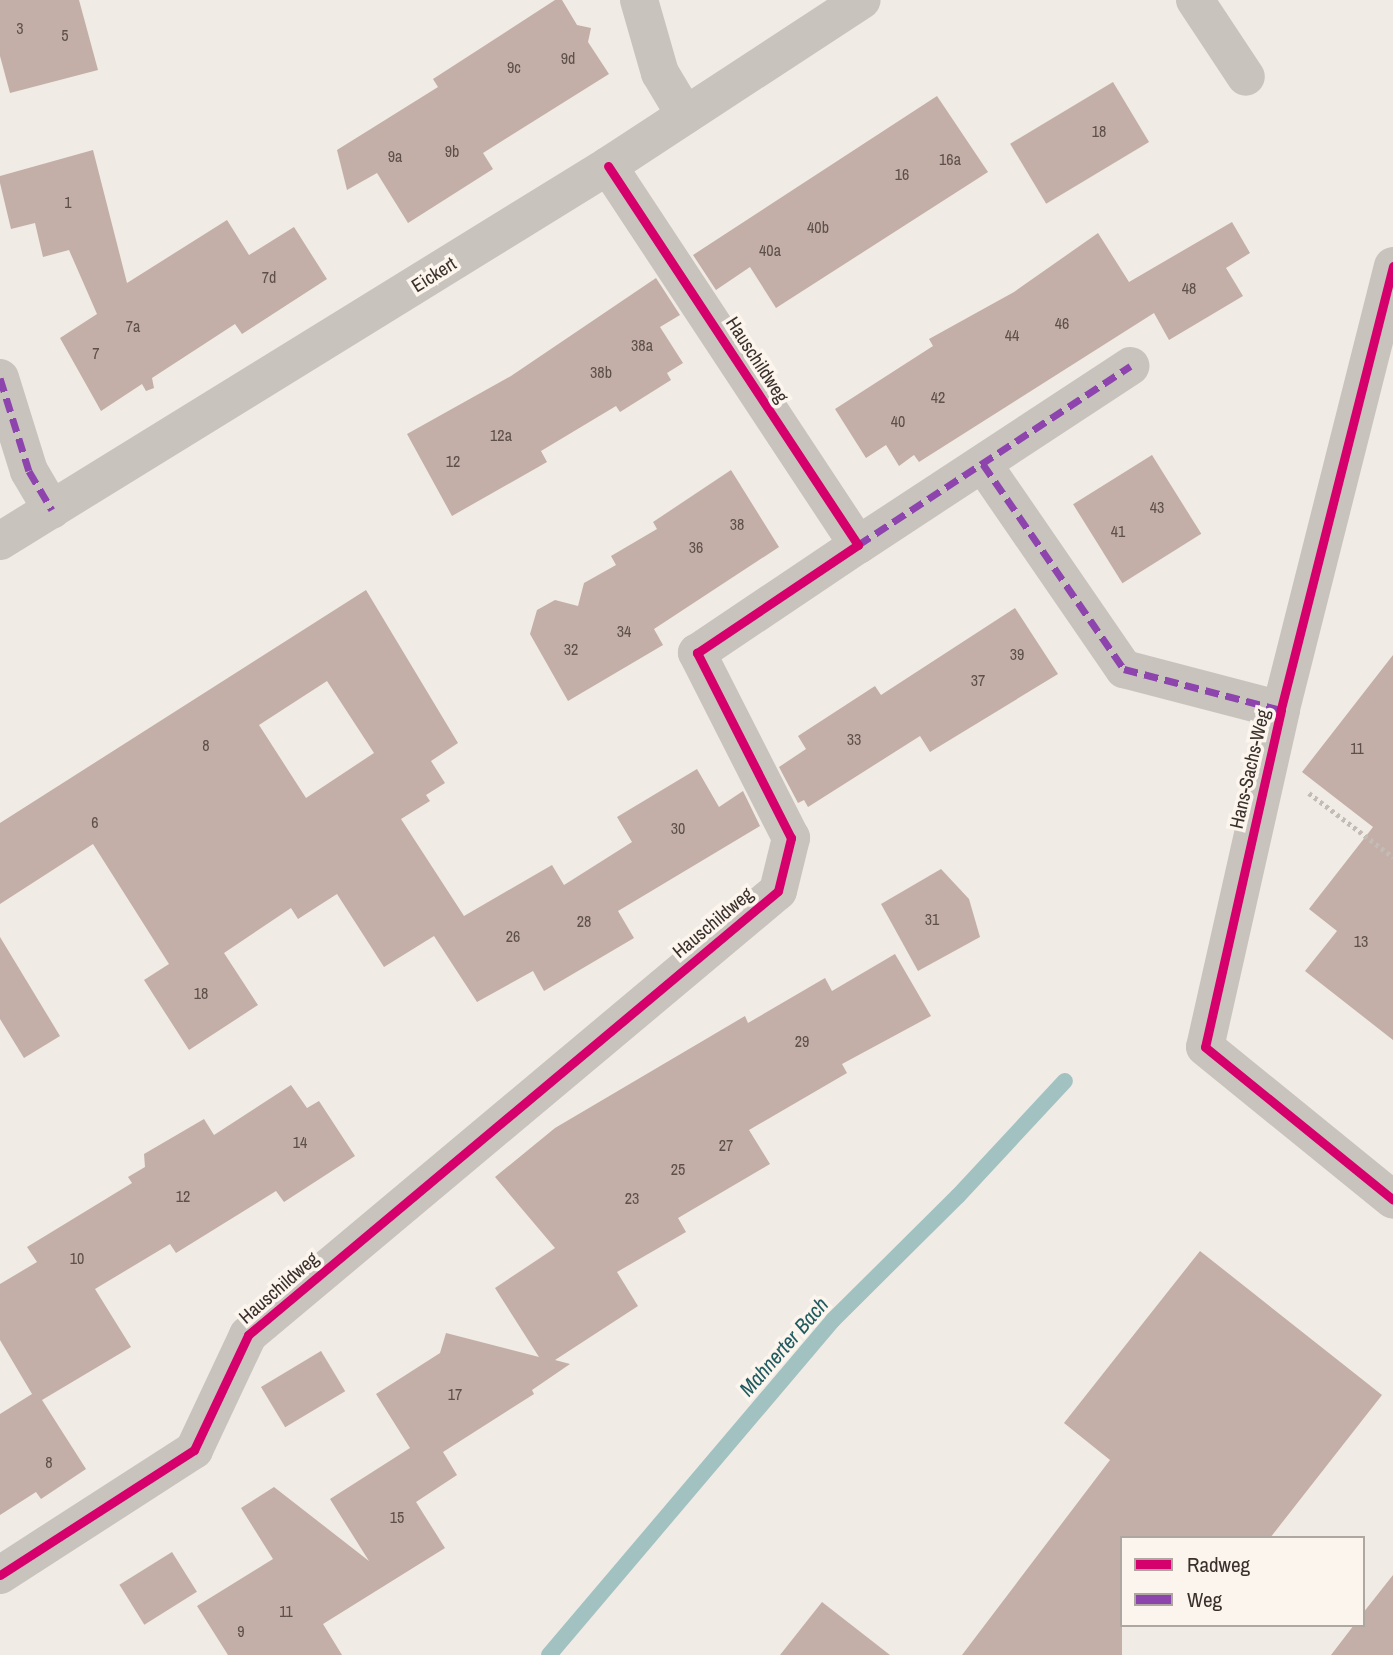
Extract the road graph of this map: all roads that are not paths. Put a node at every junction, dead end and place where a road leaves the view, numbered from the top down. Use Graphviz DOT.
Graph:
graph roads {
  1 [pos="639,0"];
  2 [pos="862,0"];
  3 [pos="1195,0"];
  4 [pos="1246,78"];
  5 [pos="685,115"];
  6 [pos="608,166"];
  7 [pos="1393,266"];
  8 [pos="1130,366"];
  9 [pos="0,378"];
  10 [pos="983,464"];
  11 [pos="52,510"];
  12 [pos="0,541"];
  13 [pos="858,545"];
  14 [pos="1281,710"];
  15 [pos="1393,1200"];
  16 [pos="0,1575"];
  1 -- 5 [label="street"];
  2 -- 5 [label="street, Eickert"];
  3 -- 4 [label="street"];
  5 -- 6 [label="street, Eickert"];
  6 -- 11 [label="street, Eickert"];
  6 -- 13 [label="street, Hauschildweg"];
  7 -- 14 [label="street, Hans-Sachs-Weg"];
  8 -- 10 [label="street, Hauschildweg"];
  9 -- 11 [label="street"];
  10 -- 13 [label="street, Hauschildweg"];
  10 -- 14 [label="street"];
  11 -- 12 [label="street, Eickert"];
  13 -- 16 [label="street, Hauschildweg"];
  14 -- 15 [label="street, Hans-Sachs-Weg"];
}
